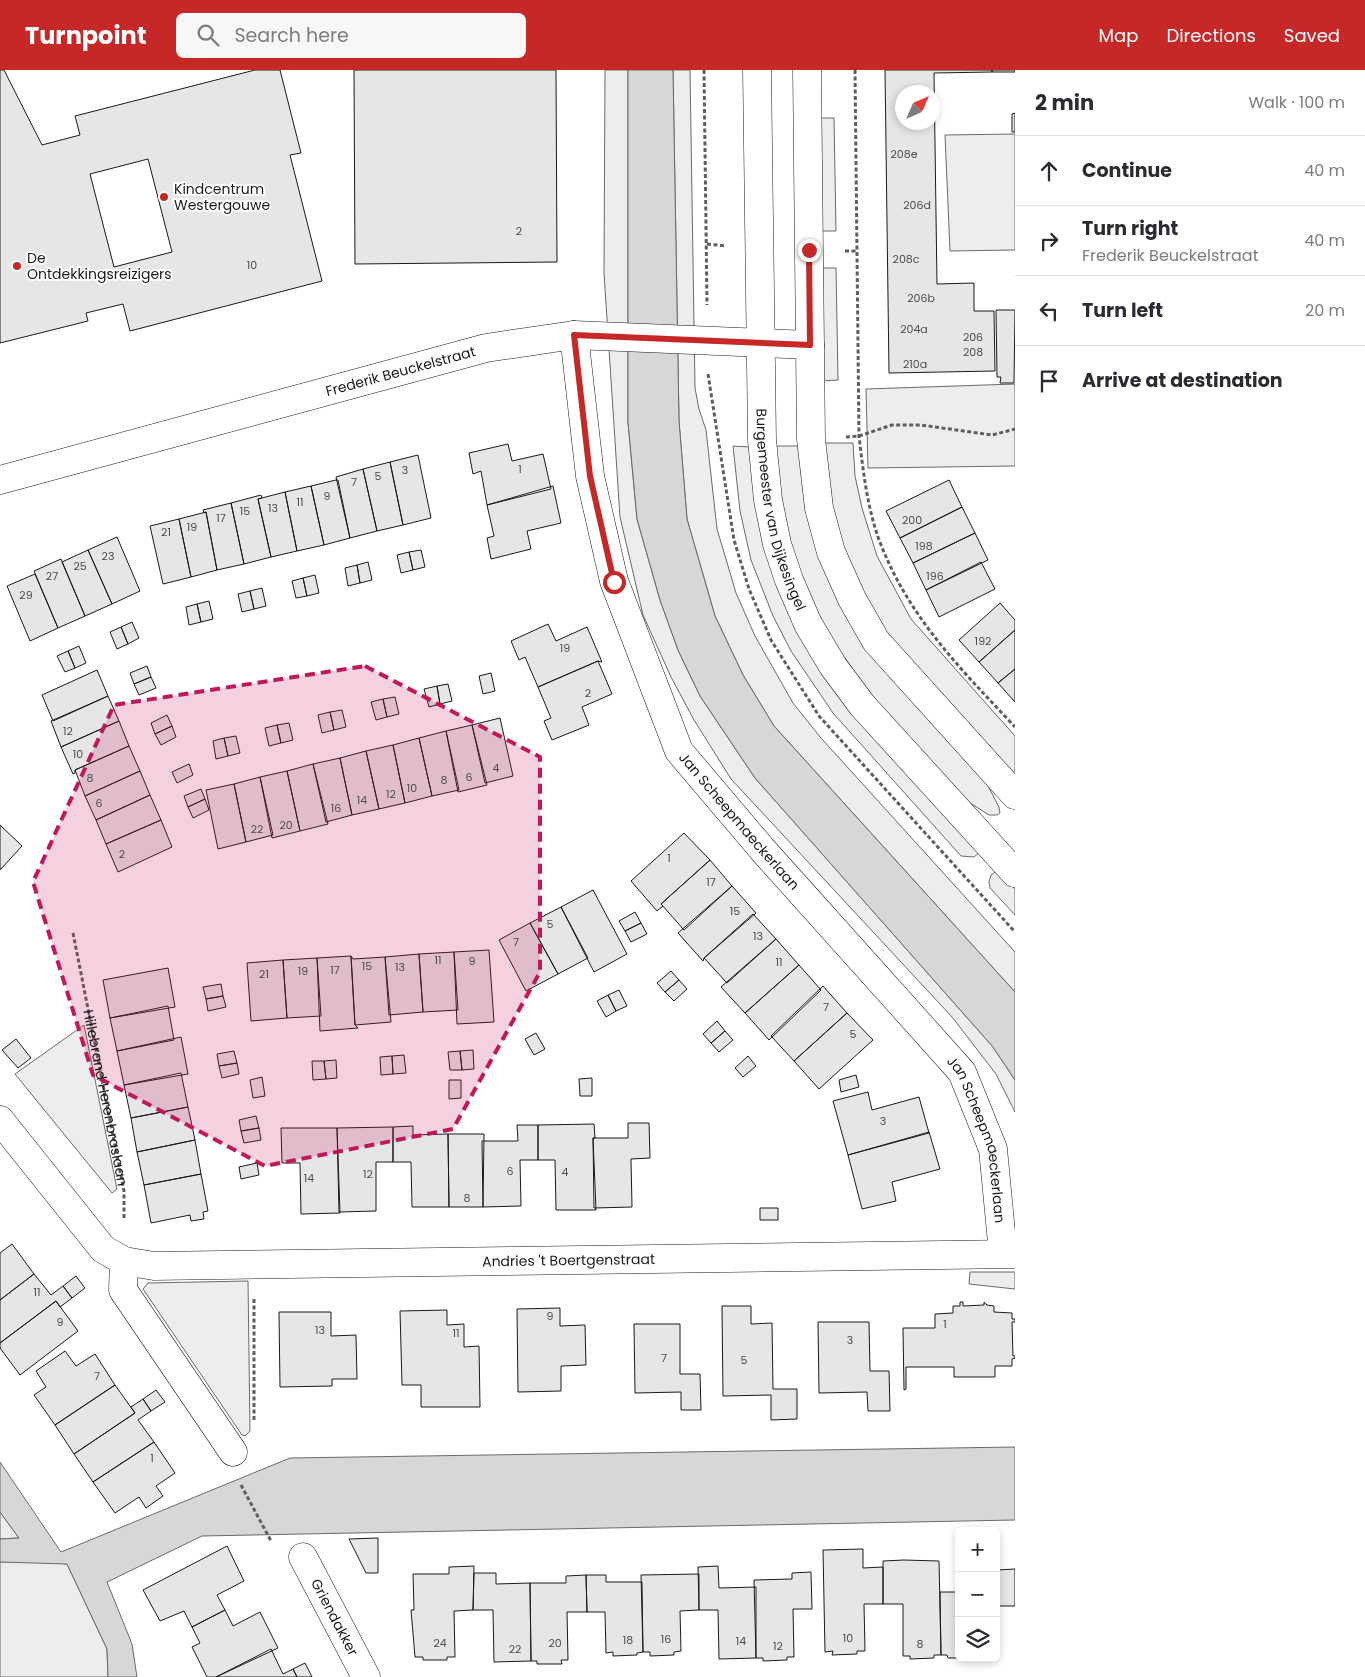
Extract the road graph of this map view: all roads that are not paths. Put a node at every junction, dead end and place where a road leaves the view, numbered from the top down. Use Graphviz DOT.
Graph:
graph roads {
  1 [pos="758,70"];
  2 [pos="808,70"];
  3 [pos="574,335"];
  4 [pos="762,342"];
  5 [pos="810,345"];
  6 [pos="0,480"];
  7 [pos="1015,795"];
  8 [pos="1009,854"];
  9 [pos="0,1120"];
  10 [pos="1009,1253"];
  11 [pos="124,1261"];
  12 [pos="232,1459"];
  13 [pos="303,1557"];
  14 [pos="366,1677"];
  1 -- 4 [label="street, Burgemeester van Dijkesingel"];
  2 -- 5 [label="street"];
  3 -- 4 [label="street, Frederik Beuckelstraat"];
  3 -- 6 [label="street, Frederik Beuckelstraat"];
  3 -- 10 [label="street, Jan Scheepmaeckerlaan"];
  4 -- 5 [label="street, Frederik Beuckelstraat"];
  4 -- 8 [label="street, Burgemeester van Dijkesingel"];
  5 -- 7 [label="street"];
  9 -- 11 [label="street"];
  10 -- 11 [label="street, Andries 't Boertgenstraat"];
  11 -- 12 [label="street"];
  13 -- 14 [label="street, Griendakker"];
}
